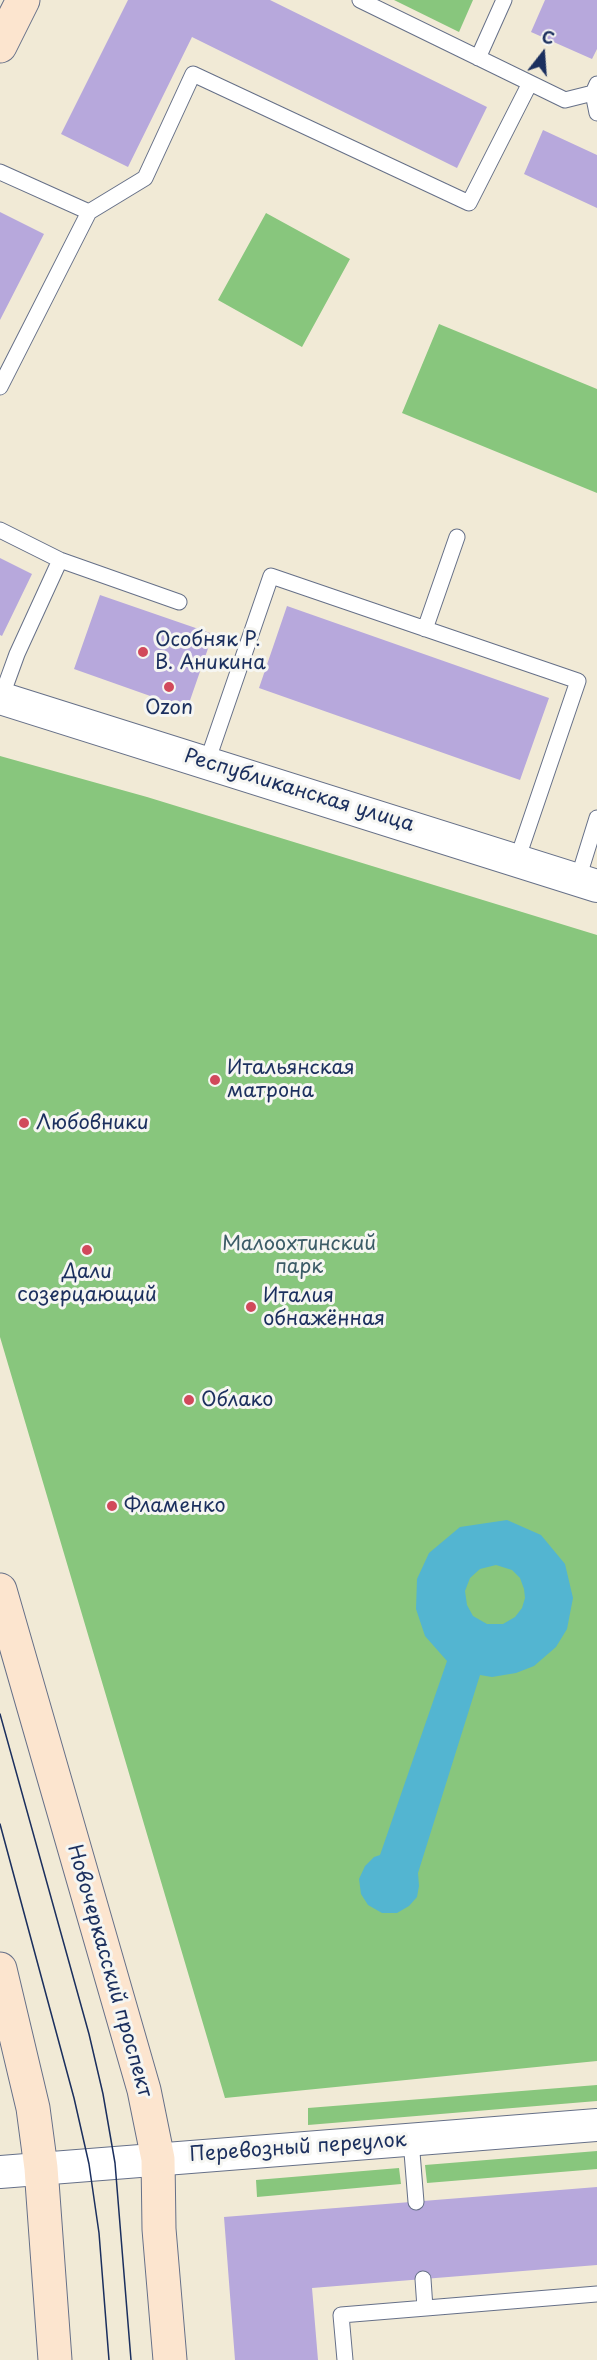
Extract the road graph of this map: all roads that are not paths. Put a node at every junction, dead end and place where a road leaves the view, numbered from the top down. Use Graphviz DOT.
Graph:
graph roads {
  1 [pos="23,0"];
  2 [pos="360,0"];
  3 [pos="504,0"];
  4 [pos="0,46"];
  5 [pos="478,58"];
  6 [pos="530,83"];
  7 [pos="595,89"];
  8 [pos="597,113"];
  9 [pos="0,172"];
  10 [pos="89,212"];
  11 [pos="0,387"];
  12 [pos="0,530"];
  13 [pos="457,537"];
  14 [pos="60,560"];
  15 [pos="178,602"];
  16 [pos="425,629"];
  17 [pos="1,698"];
  18 [pos="207,762"];
  19 [pos="597,818"];
  20 [pos="517,860"];
  21 [pos="587,882"];
  22 [pos="0,1590"];
  23 [pos="0,1969"];
  24 [pos="597,2125"];
  25 [pos="411,2140"];
  26 [pos="158,2159"];
  27 [pos="41,2168"];
  28 [pos="0,2172"];
  29 [pos="417,2202"];
  30 [pos="423,2279"];
  31 [pos="597,2294"];
  32 [pos="425,2308"];
  33 [pos="55,2360"];
  34 [pos="170,2360"];
  35 [pos="345,2360"];
  1 -- 4 [label="main road"];
  2 -- 5 [label="lane"];
  3 -- 5 [label="lane"];
  5 -- 6 [label="lane"];
  6 -- 7 [label="lane"];
  6 -- 10 [label="lane"];
  7 -- 8 [label="lane"];
  9 -- 10 [label="lane"];
  10 -- 11 [label="lane"];
  12 -- 14 [label="lane"];
  13 -- 16 [label="lane"];
  14 -- 15 [label="lane"];
  14 -- 17 [label="lane"];
  16 -- 18 [label="lane"];
  16 -- 20 [label="lane"];
  17 -- 18 [label="street, Республиканская улица"];
  18 -- 20 [label="street, Республиканская улица"];
  19 -- 21 [label="lane"];
  20 -- 21 [label="street, Республиканская улица"];
  22 -- 26 [label="main road, Новочеркасский проспект"];
  23 -- 27 [label="main road"];
  24 -- 25 [label="street, Перевозный переулок"];
  25 -- 26 [label="street, Перевозный переулок"];
  25 -- 29 [label="lane"];
  26 -- 27 [label="street, Перевозный переулок"];
  26 -- 34 [label="main road, Новочеркасский проспект"];
  27 -- 28 [label="street, Перевозный переулок"];
  27 -- 33 [label="main road"];
  30 -- 32 [label="lane"];
  31 -- 32 [label="lane"];
  32 -- 35 [label="lane"];
}
